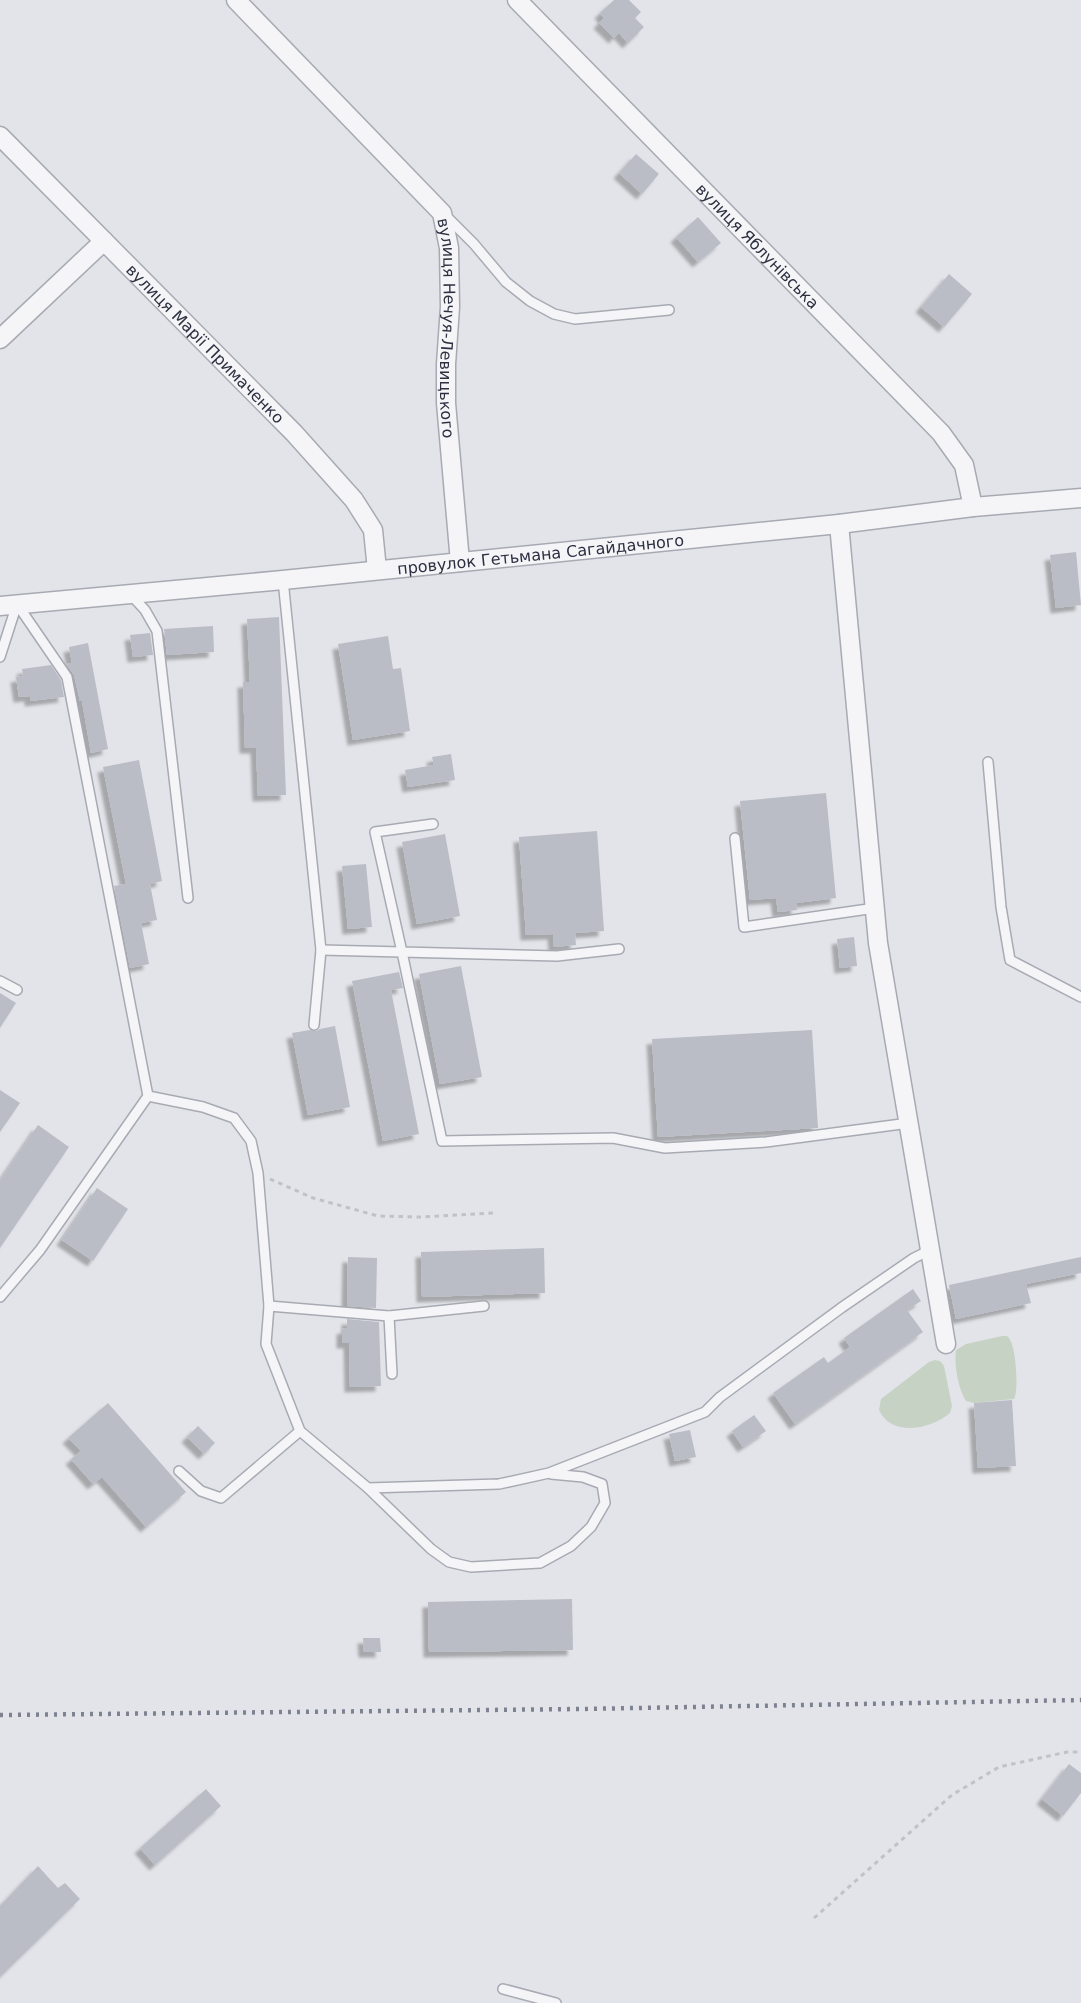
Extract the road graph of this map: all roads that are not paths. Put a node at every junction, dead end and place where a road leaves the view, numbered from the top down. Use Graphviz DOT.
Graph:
graph roads {
  1 [pos="236,0"];
  2 [pos="517,0"];
  3 [pos="0,136"];
  4 [pos="442,213"];
  5 [pos="104,241"];
  6 [pos="669,310"];
  7 [pos="0,339"];
  8 [pos="1081,498"];
  9 [pos="973,507"];
  10 [pos="839,524"];
  11 [pos="460,562"];
  12 [pos="377,570"];
  13 [pos="283,580"];
  14 [pos="129,593"];
  15 [pos="8,605"];
  16 [pos="0,657"];
  17 [pos="988,762"];
  18 [pos="433,824"];
  19 [pos="735,838"];
  20 [pos="188,898"];
  21 [pos="875,908"];
  22 [pos="619,949"];
  23 [pos="321,950"];
  24 [pos="402,952"];
  25 [pos="0,981"];
  26 [pos="17,990"];
  27 [pos="1081,997"];
  28 [pos="314,1025"];
  29 [pos="148,1096"];
  30 [pos="909,1124"];
  31 [pos="930,1250"];
  32 [pos="0,1297"];
  33 [pos="269,1306"];
  34 [pos="484,1306"];
  35 [pos="389,1316"];
  36 [pos="946,1344"];
  37 [pos="392,1374"];
  38 [pos="300,1431"];
  39 [pos="179,1471"];
  40 [pos="549,1473"];
  41 [pos="368,1488"];
  42 [pos="503,1989"];
  43 [pos="556,2003"];
  1 -- 4 [label="street, вулиця Нечуя-Левицького"];
  2 -- 9 [label="street, вулиця Яблунівська"];
  3 -- 5 [label="street, вулиця Марії Примаченко"];
  4 -- 6 [label="lane"];
  4 -- 11 [label="street, вулиця Нечуя-Левицького"];
  5 -- 7 [label="street"];
  5 -- 12 [label="street, вулиця Марії Примаченко"];
  8 -- 9 [label="street, провулок Гетьмана Сагайдачного"];
  9 -- 10 [label="street, провулок Гетьмана Сагайдачного"];
  10 -- 11 [label="street, провулок Гетьмана Сагайдачного"];
  10 -- 21 [label="street"];
  11 -- 12 [label="street, провулок Гетьмана Сагайдачного"];
  12 -- 13 [label="street, провулок Гетьмана Сагайдачного"];
  13 -- 14 [label="street, провулок Гетьмана Сагайдачного"];
  13 -- 23 [label="lane"];
  14 -- 15 [label="street, провулок Гетьмана Сагайдачного"];
  14 -- 20 [label="lane"];
  15 -- 16 [label="lane"];
  15 -- 29 [label="lane"];
  17 -- 27 [label="lane"];
  18 -- 24 [label="lane"];
  19 -- 21 [label="lane"];
  21 -- 30 [label="street"];
  22 -- 24 [label="lane"];
  23 -- 24 [label="lane"];
  23 -- 28 [label="lane"];
  24 -- 30 [label="lane"];
  25 -- 26 [label="lane"];
  29 -- 32 [label="lane"];
  29 -- 33 [label="lane"];
  30 -- 31 [label="street"];
  31 -- 36 [label="street"];
  31 -- 40 [label="lane"];
  33 -- 35 [label="lane"];
  33 -- 38 [label="lane"];
  34 -- 35 [label="lane"];
  35 -- 37 [label="lane"];
  38 -- 39 [label="lane"];
  38 -- 41 [label="lane"];
  40 -- 41 [label="lane"];
  40 -- 41 [label="lane"];
  42 -- 43 [label="lane"];
}
